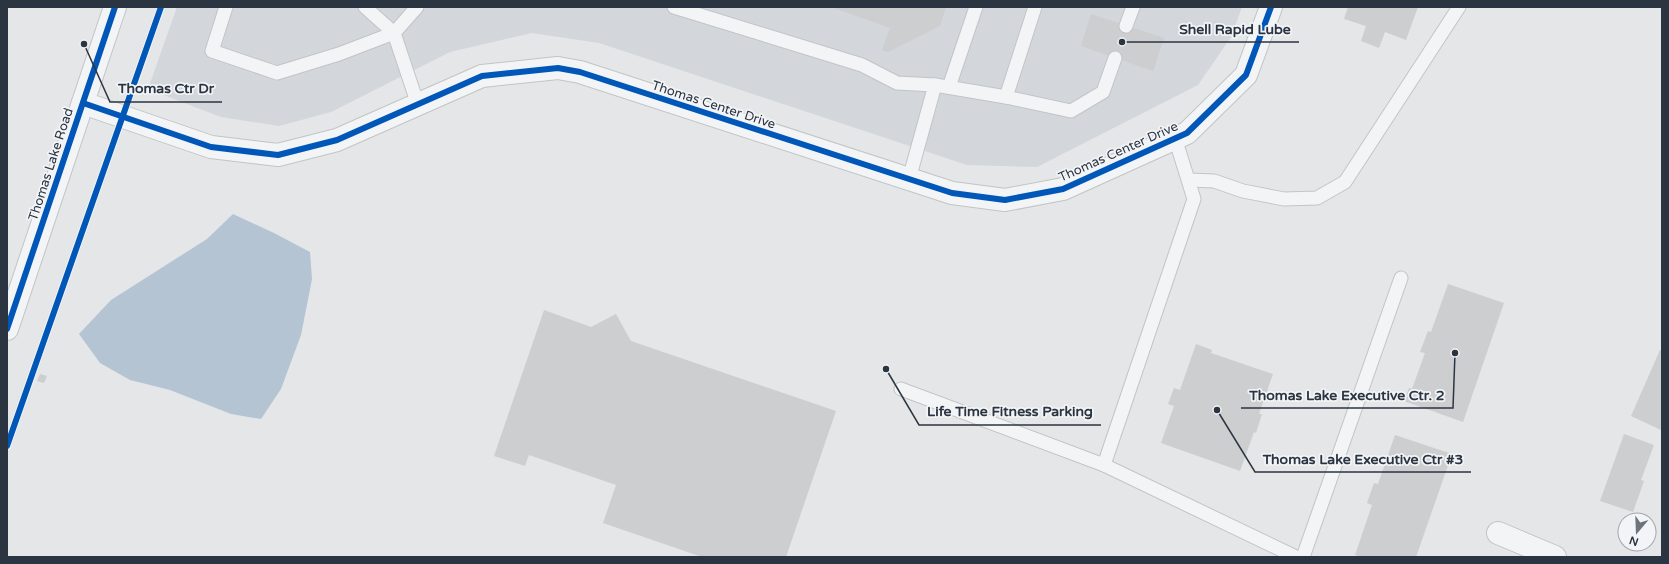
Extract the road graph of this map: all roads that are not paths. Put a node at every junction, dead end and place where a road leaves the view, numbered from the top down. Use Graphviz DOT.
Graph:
graph roads {
  1 [pos="115,7"];
  2 [pos="226,7"];
  3 [pos="365,7"];
  4 [pos="417,7"];
  5 [pos="674,7"];
  6 [pos="976,7"];
  7 [pos="1035,7"];
  8 [pos="1133,7"];
  9 [pos="1271,7"];
  10 [pos="1459,7"];
  11 [pos="1126,26"];
  12 [pos="394,33"];
  13 [pos="1115,58"];
  14 [pos="935,85"];
  15 [pos="949,87"];
  16 [pos="1006,97"];
  17 [pos="83,103"];
  18 [pos="418,105"];
  19 [pos="1175,138"];
  20 [pos="909,179"];
  21 [pos="1188,180"];
  22 [pos="1401,278"];
  23 [pos="7,329"];
  24 [pos="902,389"];
  25 [pos="1104,465"];
  26 [pos="1498,533"];
  27 [pos="1296,557"];
  28 [pos="1303,557"];
  29 [pos="1554,557"];
  1 -- 17 [label="street, Thomas Lake Road"];
  2 -- 12 [label="lane"];
  3 -- 12 [label="lane"];
  4 -- 12 [label="lane"];
  5 -- 14 [label="lane"];
  6 -- 15 [label="lane"];
  7 -- 16 [label="lane"];
  8 -- 11 [label="lane"];
  9 -- 19 [label="street, Thomas Center Drive"];
  10 -- 21 [label="lane"];
  12 -- 18 [label="lane"];
  13 -- 16 [label="lane"];
  14 -- 15 [label="lane"];
  14 -- 20 [label="lane"];
  15 -- 16 [label="lane"];
  17 -- 18 [label="street, Thomas Center Drive"];
  17 -- 23 [label="street, Thomas Lake Road"];
  18 -- 20 [label="street, Thomas Center Drive"];
  19 -- 20 [label="street, Thomas Center Drive"];
  19 -- 21 [label="lane"];
  21 -- 25 [label="lane"];
  22 -- 28 [label="lane"];
  24 -- 25 [label="lane"];
  25 -- 27 [label="lane"];
  26 -- 29 [label="street"];
}
